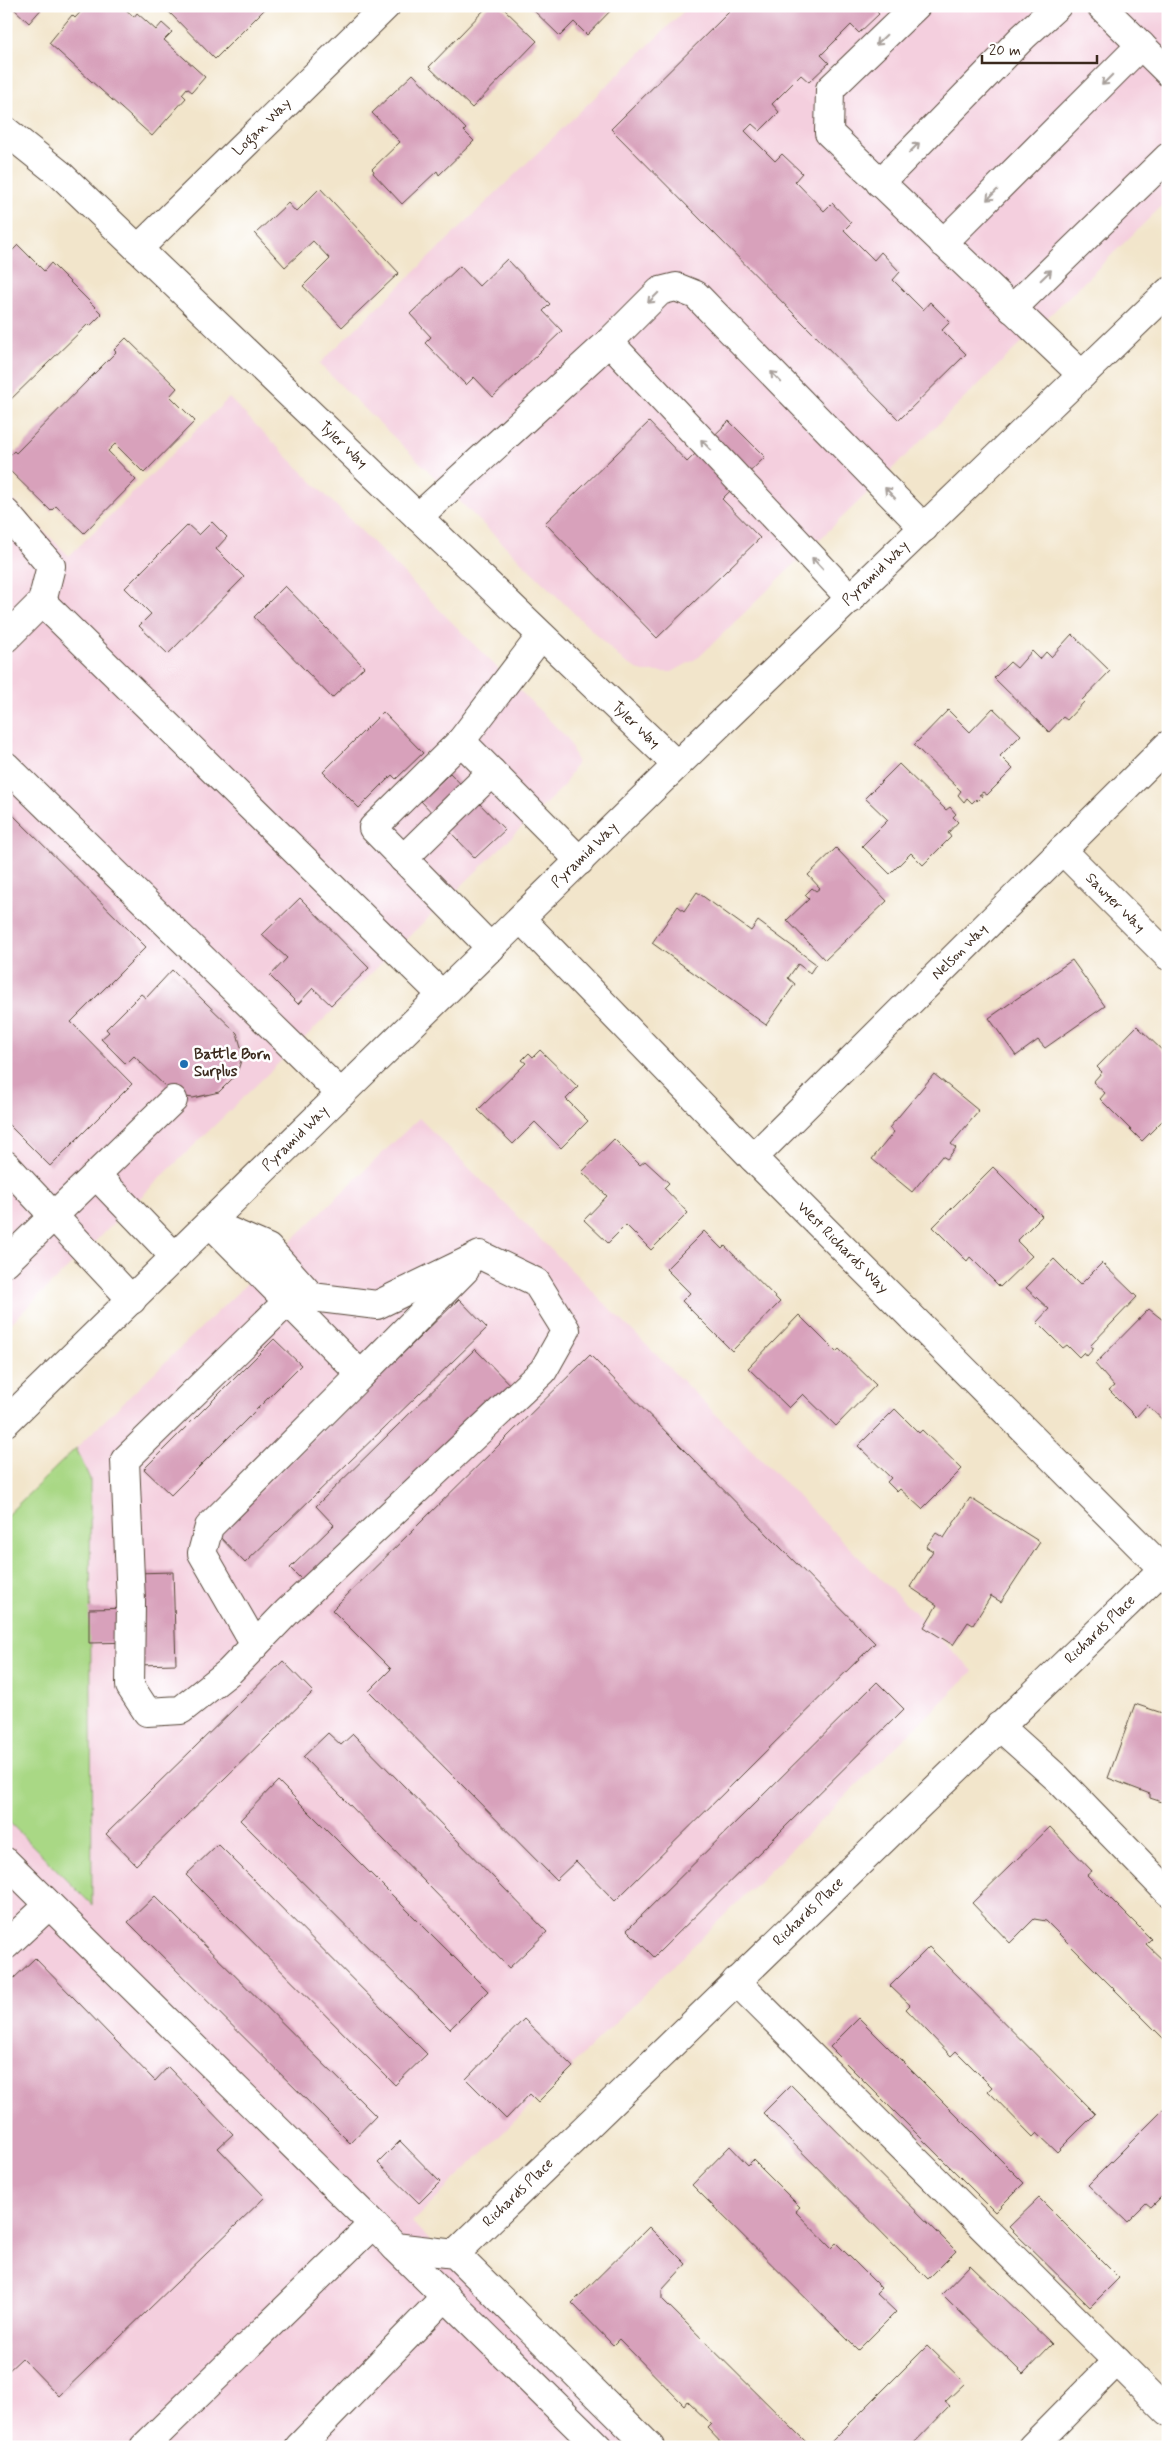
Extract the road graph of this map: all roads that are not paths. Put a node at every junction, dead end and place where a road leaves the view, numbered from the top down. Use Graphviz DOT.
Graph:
graph roads {
  1 [pos="386,6"];
  2 [pos="916,6"];
  3 [pos="1057,6"];
  4 [pos="1101,6"];
  5 [pos="1141,45"];
  6 [pos="1168,72"];
  7 [pos="6,131"];
  8 [pos="1168,156"];
  9 [pos="880,183"];
  10 [pos="943,243"];
  11 [pos="138,249"];
  12 [pos="1168,292"];
  13 [pos="1012,309"];
  14 [pos="609,342"];
  15 [pos="1082,375"];
  16 [pos="6,513"];
  17 [pos="418,517"];
  18 [pos="924,528"];
  19 [pos="850,599"];
  20 [pos="42,602"];
  21 [pos="542,636"];
  22 [pos="6,638"];
  23 [pos="461,741"];
  24 [pos="1168,745"];
  25 [pos="677,765"];
  26 [pos="6,766"];
  27 [pos="492,772"];
  28 [pos="1062,850"];
  29 [pos="403,859"];
  30 [pos="580,861"];
  31 [pos="521,919"];
  32 [pos="491,948"];
  33 [pos="1168,956"];
  34 [pos="442,995"];
  35 [pos="341,1094"];
  36 [pos="173,1100"];
  37 [pos="753,1158"];
  38 [pos="6,1165"];
  39 [pos="96,1175"];
  40 [pos="55,1216"];
  41 [pos="210,1223"];
  42 [pos="480,1255"];
  43 [pos="175,1257"];
  44 [pos="6,1262"];
  45 [pos="132,1300"];
  46 [pos="288,1301"];
  47 [pos="361,1375"];
  48 [pos="6,1422"];
  49 [pos="1165,1571"];
  50 [pos="255,1645"];
  51 [pos="999,1726"];
  52 [pos="6,1862"];
  53 [pos="1168,1892"];
  54 [pos="48,1905"];
  55 [pos="6,1945"];
  56 [pos="736,1981"];
  57 [pos="373,2224"];
  58 [pos="395,2247"];
  59 [pos="455,2254"];
  60 [pos="446,2296"];
  61 [pos="1117,2361"];
  62 [pos="1168,2412"];
  63 [pos="144,2447"];
  64 [pos="299,2447"];
  65 [pos="598,2447"];
  66 [pos="650,2447"];
  67 [pos="1032,2447"];
  1 -- 11 [label="street, Logan Way"];
  2 -- 9 [label="street, one-way"];
  9 -- 3 [label="street, one-way"];
  4 -- 5 [label="street"];
  5 -- 6 [label="street"];
  5 -- 10 [label="street, one-way"];
  7 -- 11 [label="street, Tyler Way"];
  13 -- 8 [label="street, one-way"];
  9 -- 10 [label="street"];
  10 -- 13 [label="street"];
  11 -- 17 [label="street, Tyler Way"];
  12 -- 15 [label="street, Pyramid Way"];
  13 -- 15 [label="street"];
  14 -- 17 [label="street"];
  18 -- 14 [label="street, one-way"];
  19 -- 14 [label="street, one-way"];
  15 -- 18 [label="street, Pyramid Way"];
  16 -- 20 [label="street"];
  17 -- 21 [label="street, Tyler Way"];
  18 -- 19 [label="street, Pyramid Way"];
  19 -- 25 [label="street, Pyramid Way"];
  20 -- 22 [label="street"];
  20 -- 34 [label="street"];
  21 -- 23 [label="street"];
  21 -- 25 [label="street, Tyler Way"];
  23 -- 27 [label="street"];
  23 -- 29 [label="street"];
  24 -- 28 [label="street, Nelson Way"];
  25 -- 30 [label="street, Pyramid Way"];
  26 -- 35 [label="street"];
  27 -- 29 [label="street"];
  27 -- 30 [label="street"];
  28 -- 33 [label="street, Sawyer Way"];
  28 -- 37 [label="street, Nelson Way"];
  29 -- 32 [label="street"];
  30 -- 31 [label="street, Pyramid Way"];
  31 -- 32 [label="street, Pyramid Way"];
  31 -- 37 [label="street, West Richards Way"];
  32 -- 34 [label="street, Pyramid Way"];
  34 -- 35 [label="street, Pyramid Way"];
  35 -- 41 [label="street, Pyramid Way"];
  36 -- 39 [label="street"];
  37 -- 49 [label="street, West Richards Way"];
  38 -- 40 [label="street"];
  39 -- 40 [label="street"];
  39 -- 43 [label="street"];
  40 -- 44 [label="street"];
  40 -- 45 [label="street"];
  41 -- 42 [label="street"];
  41 -- 43 [label="street, Pyramid Way"];
  41 -- 46 [label="street"];
  42 -- 47 [label="street"];
  42 -- 50 [label="street"];
  43 -- 45 [label="street, Pyramid Way"];
  45 -- 48 [label="street, Pyramid Way"];
  46 -- 47 [label="street"];
  46 -- 50 [label="street"];
  47 -- 50 [label="street"];
  49 -- 51 [label="street, Richards Place"];
  51 -- 53 [label="street"];
  51 -- 56 [label="street, Richards Place"];
  52 -- 54 [label="street"];
  54 -- 55 [label="street"];
  54 -- 57 [label="street"];
  56 -- 59 [label="street, Richards Place"];
  56 -- 61 [label="street"];
  57 -- 58 [label="street"];
  57 -- 63 [label="street"];
  58 -- 59 [label="street"];
  58 -- 60 [label="street"];
  59 -- 66 [label="street"];
  60 -- 64 [label="street"];
  60 -- 65 [label="street"];
  61 -- 62 [label="street"];
  61 -- 67 [label="street"];
}
